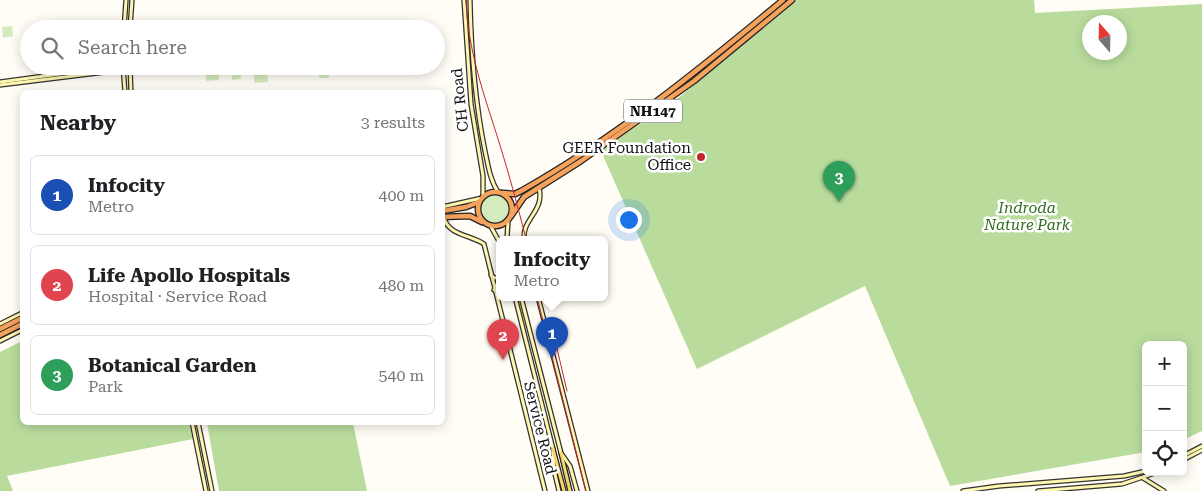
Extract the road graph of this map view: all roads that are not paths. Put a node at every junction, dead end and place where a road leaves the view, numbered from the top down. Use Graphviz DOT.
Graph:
graph roads {
  1 [pos="126,0"];
  2 [pos="132,0"];
  3 [pos="464,0"];
  4 [pos="470,0"];
  5 [pos="783,0"];
  6 [pos="792,0"];
  7 [pos="125,20"];
  8 [pos="131,20"];
  9 [pos="60,75"];
  10 [pos="69,75"];
  11 [pos="123,75"];
  12 [pos="130,75"];
  13 [pos="0,84"];
  14 [pos="125,90"];
  15 [pos="131,90"];
  16 [pos="539,188"];
  17 [pos="501,192"];
  18 [pos="482,199"];
  19 [pos="445,206"];
  20 [pos="445,217"];
  21 [pos="445,218"];
  22 [pos="510,218"];
  23 [pos="445,220"];
  24 [pos="489,225"];
  25 [pos="496,236"];
  26 [pos="507,236"];
  27 [pos="524,236"];
  28 [pos="490,275"];
  29 [pos="496,278"];
  30 [pos="496,286"];
  31 [pos="494,290"];
  32 [pos="496,298"];
  33 [pos="497,301"];
  34 [pos="516,301"];
  35 [pos="522,301"];
  36 [pos="539,301"];
  37 [pos="20,314"];
  38 [pos="20,319"];
  39 [pos="0,324"];
  40 [pos="20,325"];
  41 [pos="0,329"];
  42 [pos="20,331"];
  43 [pos="0,335"];
  44 [pos="0,341"];
  45 [pos="193,425"];
  46 [pos="199,425"];
  47 [pos="1202,448"];
  48 [pos="554,449"];
  49 [pos="561,453"];
  50 [pos="1187,454"];
  51 [pos="1187,457"];
  52 [pos="1142,472"];
  53 [pos="1148,476"];
  54 [pos="1143,478"];
  55 [pos="1163,490"];
  56 [pos="206,491"];
  57 [pos="212,491"];
  58 [pos="545,491"];
  59 [pos="559,491"];
  60 [pos="564,491"];
  61 [pos="570,491"];
  62 [pos="576,491"];
  63 [pos="588,491"];
  64 [pos="963,491"];
  65 [pos="1038,491"];
  1 -- 7 [label="street"];
  2 -- 8 [label="street"];
  3 -- 18 [label="street, CH Road"];
  4 -- 17 [label="street, CH Road"];
  5 -- 17 [label="highway, NH147"];
  6 -- 16 [label="highway, NH147"];
  9 -- 13 [label="street"];
  10 -- 13 [label="street"];
  11 -- 14 [label="street"];
  12 -- 15 [label="street"];
  16 -- 22 [label="highway, NH147"];
  16 -- 27 [label="street"];
  17 -- 18 [label="highway, NH147"];
  17 -- 22 [label="highway"];
  18 -- 19 [label="street"];
  18 -- 20 [label="highway, NH147"];
  18 -- 24 [label="highway"];
  21 -- 24 [label="highway"];
  22 -- 24 [label="highway"];
  22 -- 26 [label="street"];
  23 -- 28 [label="street, Service Road"];
  24 -- 25 [label="street"];
  28 -- 29 [label="street"];
  28 -- 31 [label="street, Service Road"];
  30 -- 31 [label="street"];
  31 -- 32 [label="street, Service Road"];
  33 -- 58 [label="street, Service Road"];
  34 -- 48 [label="street"];
  35 -- 49 [label="street"];
  36 -- 63 [label="street"];
  37 -- 39 [label="street"];
  38 -- 41 [label="highway"];
  40 -- 43 [label="highway"];
  42 -- 44 [label="street"];
  45 -- 56 [label="street"];
  46 -- 57 [label="street"];
  47 -- 50 [label="street"];
  47 -- 51 [label="street"];
  48 -- 59 [label="street"];
  48 -- 60 [label="main road"];
  49 -- 61 [label="main road"];
  49 -- 62 [label="street"];
  52 -- 64 [label="street"];
  53 -- 54 [label="street"];
  54 -- 55 [label="street"];
  54 -- 65 [label="street"];
}
